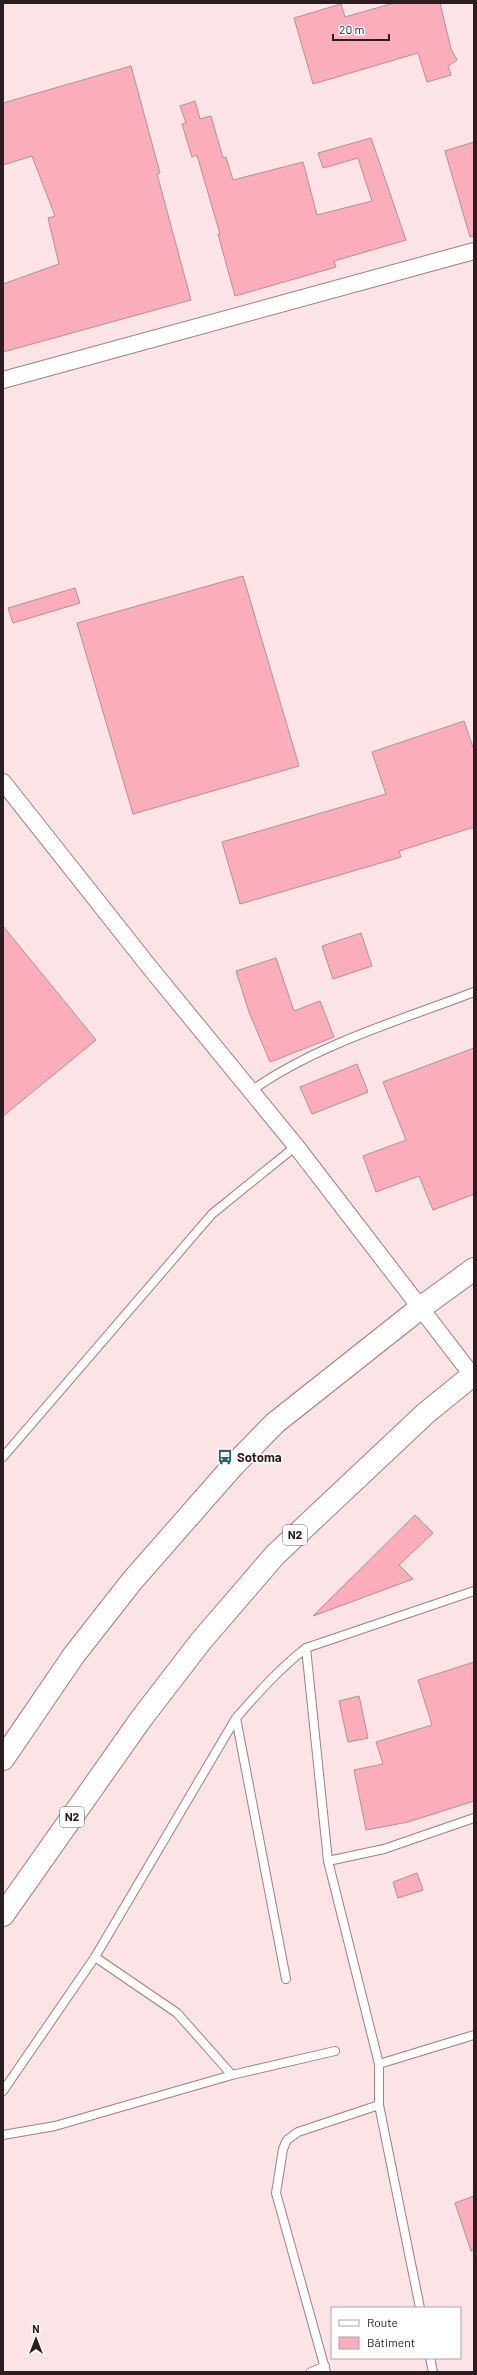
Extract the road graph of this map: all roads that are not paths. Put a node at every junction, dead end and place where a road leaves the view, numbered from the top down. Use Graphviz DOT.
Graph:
graph roads {
  1 [pos="474,251"];
  2 [pos="3,380"];
  3 [pos="3,782"];
  4 [pos="474,992"];
  5 [pos="251,1091"];
  6 [pos="296,1146"];
  7 [pos="474,1269"];
  8 [pos="419,1309"];
  9 [pos="473,1374"];
  10 [pos="3,1457"];
  11 [pos="474,1591"];
  12 [pos="306,1648"];
  13 [pos="236,1718"];
  14 [pos="3,1759"];
  15 [pos="474,1818"];
  16 [pos="328,1861"];
  17 [pos="3,1915"];
  18 [pos="94,1957"];
  19 [pos="286,1979"];
  20 [pos="474,2035"];
  21 [pos="335,2051"];
  22 [pos="379,2064"];
  23 [pos="232,2075"];
  24 [pos="3,2091"];
  25 [pos="379,2105"];
  26 [pos="3,2135"];
  27 [pos="420,2307"];
  28 [pos="430,2359"];
  29 [pos="326,2369"];
  30 [pos="311,2372"];
  31 [pos="433,2372"];
  1 -- 2 [label="street"];
  3 -- 5 [label="street"];
  4 -- 5 [label="lane"];
  5 -- 6 [label="street"];
  6 -- 8 [label="street"];
  6 -- 10 [label="lane"];
  7 -- 8 [label="highway"];
  8 -- 9 [label="street"];
  8 -- 14 [label="highway"];
  9 -- 17 [label="highway, N2"];
  11 -- 12 [label="lane"];
  12 -- 13 [label="lane"];
  12 -- 16 [label="lane"];
  13 -- 18 [label="lane"];
  13 -- 19 [label="lane"];
  15 -- 16 [label="lane"];
  16 -- 22 [label="lane"];
  18 -- 23 [label="lane"];
  18 -- 24 [label="lane"];
  20 -- 22 [label="lane"];
  21 -- 23 [label="lane"];
  22 -- 25 [label="lane"];
  23 -- 26 [label="lane"];
  25 -- 27 [label="lane"];
  25 -- 29 [label="lane"];
  28 -- 31 [label="lane"];
  29 -- 30 [label="lane"];
}
